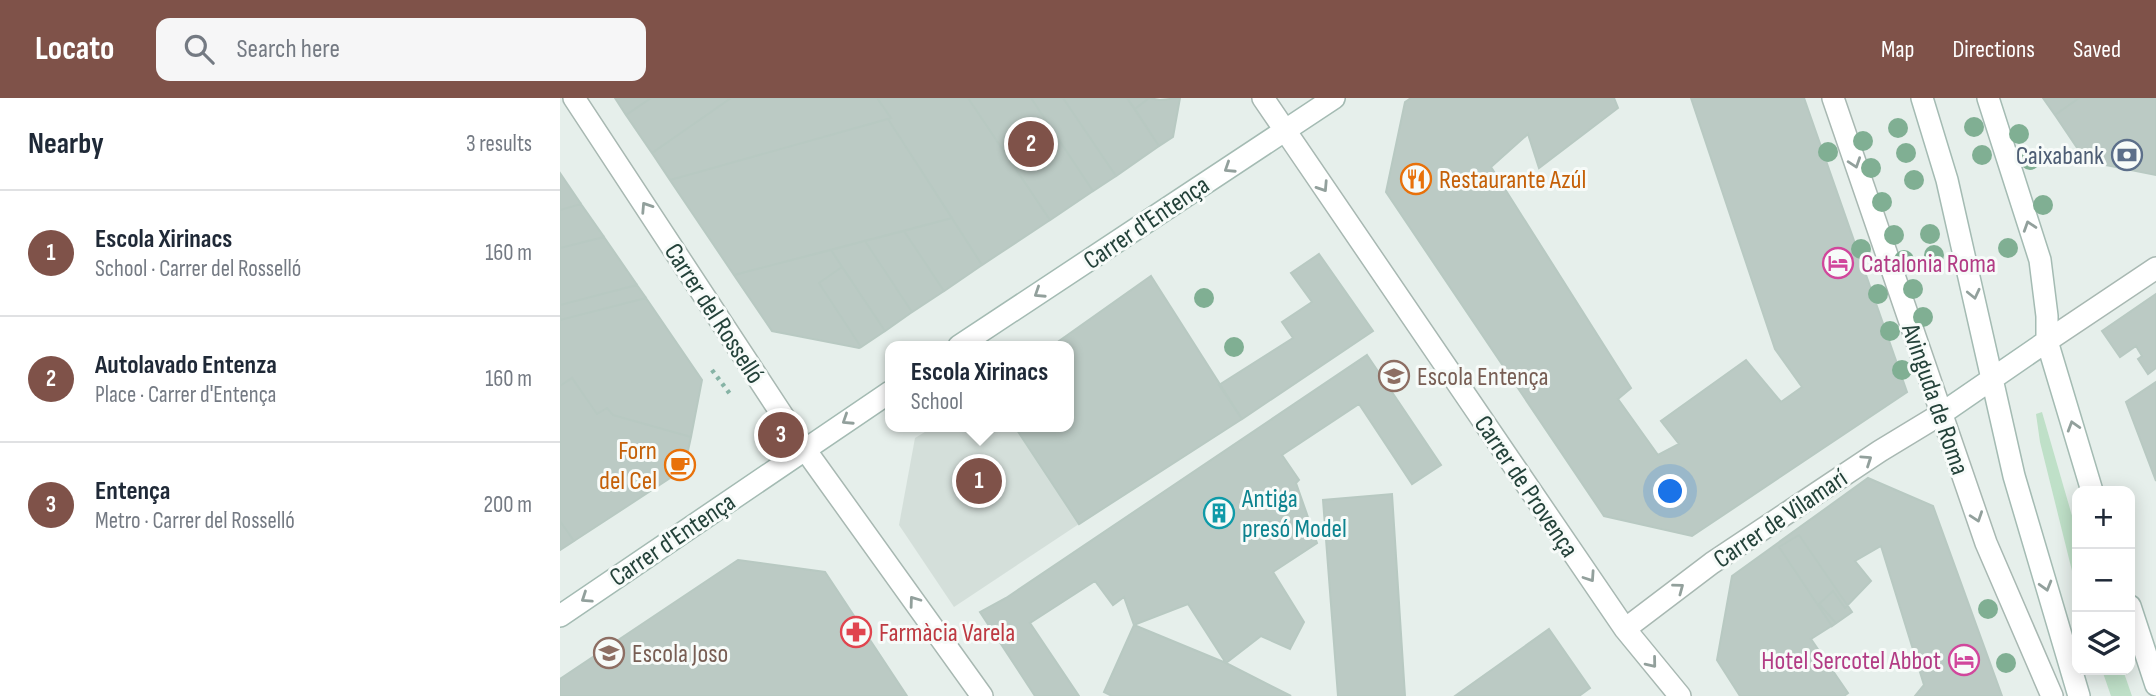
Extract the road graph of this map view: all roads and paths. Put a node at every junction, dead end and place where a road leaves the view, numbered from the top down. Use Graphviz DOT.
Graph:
graph roads {
  1 [pos="574,98"];
  2 [pos="1263,98"];
  3 [pos="1334,98"];
  4 [pos="1833,98"];
  5 [pos="1922,98"];
  6 [pos="1988,98"];
  7 [pos="1286,130"];
  8 [pos="2156,268"];
  9 [pos="967,341"];
  10 [pos="2048,341"];
  11 [pos="712,370"];
  12 [pos="1992,379"];
  13 [pos="730,394"];
  14 [pos="885,395"];
  15 [pos="1941,414"];
  16 [pos="804,448"];
  17 [pos="2091,486"];
  18 [pos="2132,612"];
  19 [pos="560,616"];
  20 [pos="1625,629"];
  21 [pos="2156,685"];
  22 [pos="982,696"];
  23 [pos="1680,696"];
  24 [pos="2052,696"];
  25 [pos="2079,696"];
  16 -- 1 [label="street, Carrer del Rosselló, one-way"];
  2 -- 7 [label="street, Carrer de Provença"];
  3 -- 7 [label="street, Carrer d'Entença"];
  4 -- 15 [label="street, Avinguda de Roma, one-way"];
  5 -- 12 [label="street, Avinguda de Roma, one-way"];
  10 -- 6 [label="street, one-way"];
  7 -- 9 [label="street, Carrer d'Entença, one-way"];
  7 -- 20 [label="street, Carrer de Provença, one-way"];
  8 -- 10 [label="street"];
  10 -- 12 [label="street, Carrer de Vilamarí"];
  17 -- 10 [label="street, one-way"];
  11 -- 13 [label="path"];
  12 -- 15 [label="street, Carrer de Vilamarí"];
  12 -- 25 [label="street, Avinguda de Roma, one-way"];
  14 -- 16 [label="street, Carrer d'Entença, one-way"];
  20 -- 15 [label="street, Carrer de Vilamarí, one-way"];
  15 -- 24 [label="street, Avinguda de Roma, one-way"];
  16 -- 19 [label="street, Carrer d'Entença, one-way"];
  22 -- 16 [label="street, Carrer del Rosselló, one-way"];
  18 -- 21 [label="street"];
  20 -- 23 [label="street, Carrer de Provença, one-way"];
}
